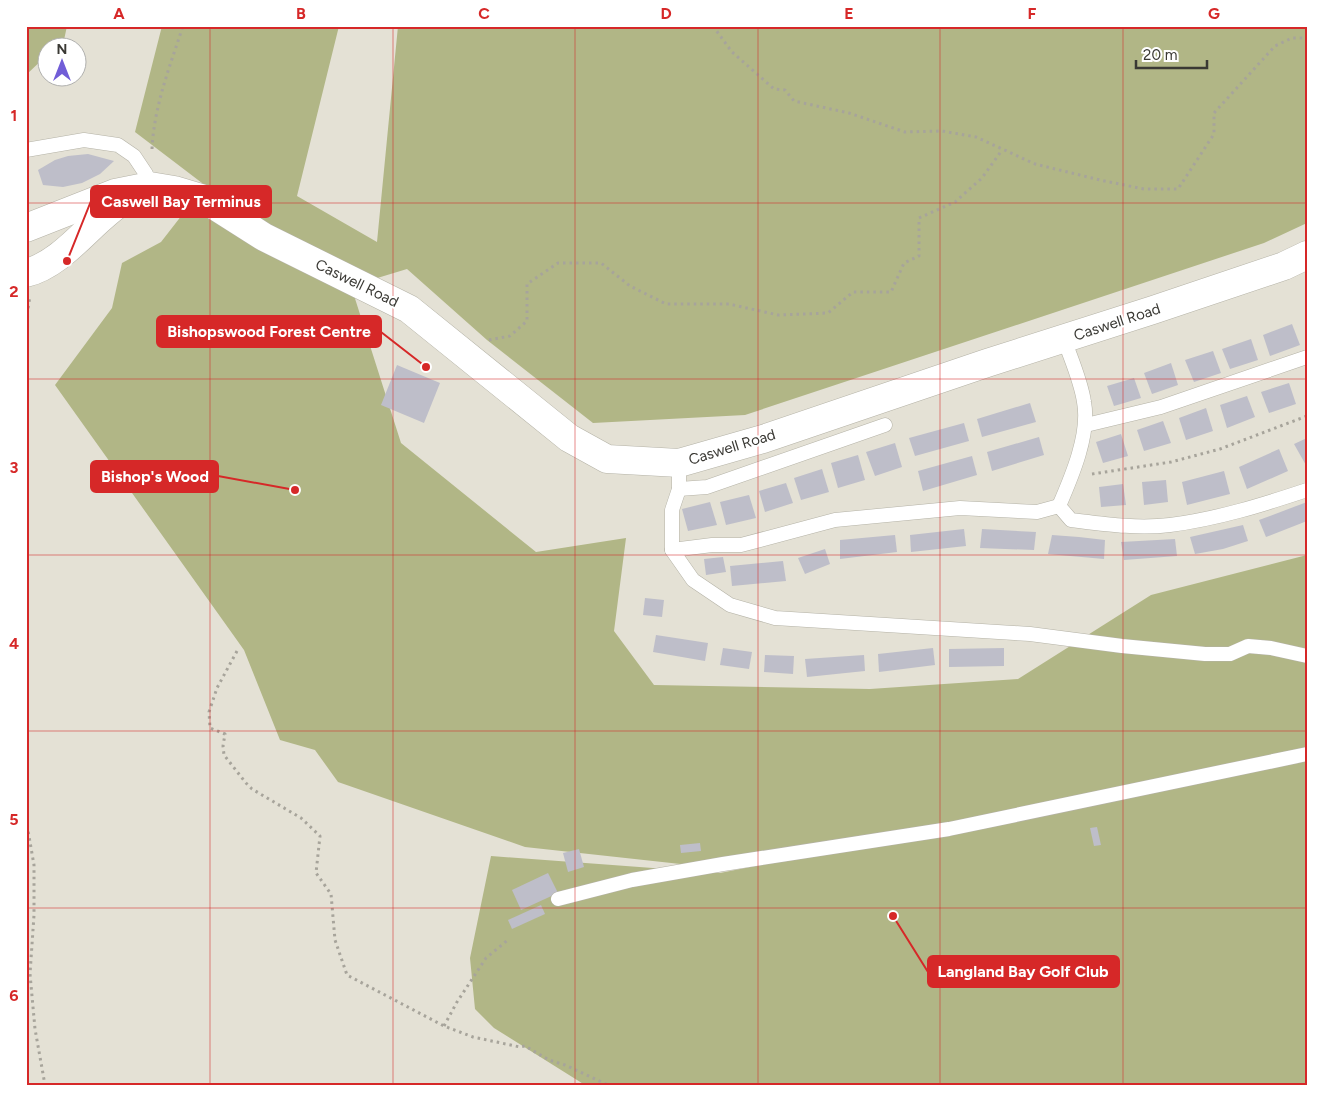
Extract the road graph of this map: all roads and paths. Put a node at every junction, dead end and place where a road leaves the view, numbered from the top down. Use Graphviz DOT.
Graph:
graph roads {
  1 [pos="183,26"];
  2 [pos="713,26"];
  3 [pos="1307,38"];
  4 [pos="26,150"];
  5 [pos="1002,150"];
  6 [pos="150,186"];
  7 [pos="26,228"];
  8 [pos="1307,255"];
  9 [pos="26,273"];
  10 [pos="1064,339"];
  11 [pos="487,340"];
  12 [pos="1307,357"];
  13 [pos="1307,416"];
  14 [pos="885,425"];
  15 [pos="1086,425"];
  16 [pos="679,476"];
  17 [pos="1072,477"];
  18 [pos="1307,490"];
  19 [pos="1059,506"];
  20 [pos="672,550"];
  21 [pos="237,651"];
  22 [pos="1307,656"];
  23 [pos="1307,754"];
  24 [pos="26,819"];
  25 [pos="558,899"];
  26 [pos="509,939"];
  27 [pos="444,1026"];
  28 [pos="45,1085"];
  29 [pos="608,1085"];
  1 -- 6 [label="path"];
  2 -- 5 [label="path"];
  3 -- 5 [label="path"];
  4 -- 6 [label="lane"];
  5 -- 11 [label="path"];
  6 -- 7 [label="main road, Caswell Road"];
  6 -- 9 [label="main road"];
  6 -- 16 [label="main road, Caswell Road"];
  8 -- 10 [label="main road, Caswell Road"];
  10 -- 15 [label="lane"];
  10 -- 16 [label="main road, Caswell Road"];
  12 -- 15 [label="lane"];
  13 -- 17 [label="path"];
  14 -- 16 [label="lane"];
  15 -- 17 [label="lane"];
  16 -- 20 [label="lane"];
  17 -- 19 [label="lane"];
  18 -- 19 [label="lane"];
  19 -- 20 [label="lane"];
  20 -- 22 [label="lane"];
  21 -- 27 [label="path"];
  23 -- 25 [label="lane"];
  24 -- 28 [label="path"];
  26 -- 27 [label="path"];
  27 -- 29 [label="path"];
}
